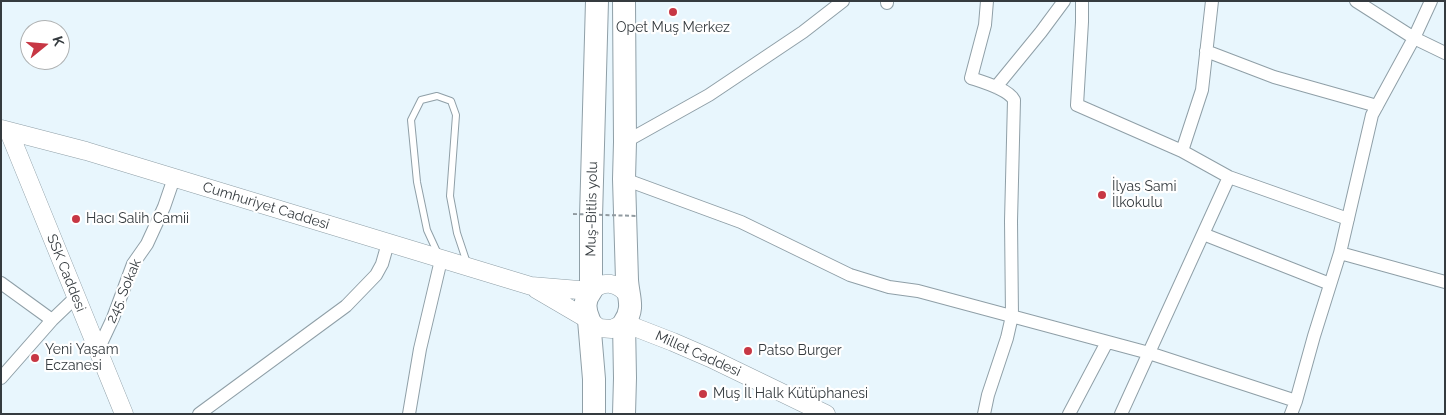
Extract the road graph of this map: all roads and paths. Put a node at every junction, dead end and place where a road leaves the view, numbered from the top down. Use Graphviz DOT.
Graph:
graph roads {
  1 [pos="597,1"];
  2 [pos="624,1"];
  3 [pos="843,1"];
  4 [pos="987,1"];
  5 [pos="1064,1"];
  6 [pos="1082,1"];
  7 [pos="1212,1"];
  8 [pos="1356,1"];
  9 [pos="1431,1"];
  10 [pos="1414,38"];
  11 [pos="1206,51"];
  12 [pos="1445,53"];
  13 [pos="996,87"];
  14 [pos="1377,106"];
  15 [pos="5,131"];
  16 [pos="626,142"];
  17 [pos="1182,151"];
  18 [pos="1230,177"];
  19 [pos="174,178"];
  20 [pos="624,179"];
  21 [pos="574,214"];
  22 [pos="637,216"];
  23 [pos="1348,219"];
  24 [pos="1203,234"];
  25 [pos="388,243"];
  26 [pos="1340,253"];
  27 [pos="441,260"];
  28 [pos="468,267"];
  29 [pos="1445,282"];
  30 [pos="1,283"];
  31 [pos="1330,284"];
  32 [pos="531,286"];
  33 [pos="592,291"];
  34 [pos="628,295"];
  35 [pos="76,297"];
  36 [pos="1012,316"];
  37 [pos="52,320"];
  38 [pos="589,320"];
  39 [pos="624,323"];
  40 [pos="1107,342"];
  41 [pos="98,350"];
  42 [pos="1149,353"];
  43 [pos="1,378"];
  44 [pos="1296,401"];
  45 [pos="124,414"];
  46 [pos="199,414"];
  47 [pos="409,414"];
  48 [pos="594,414"];
  49 [pos="624,414"];
  50 [pos="826,414"];
  51 [pos="984,414"];
  52 [pos="1069,414"];
  53 [pos="1121,414"];
  54 [pos="1291,414"];
  1 -- 33 [label="highway, Muş-Bitlis yolu"];
  2 -- 16 [label="highway"];
  3 -- 16 [label="street"];
  4 -- 13 [label="street"];
  5 -- 13 [label="street"];
  6 -- 17 [label="street"];
  7 -- 11 [label="street"];
  8 -- 10 [label="street"];
  9 -- 10 [label="street"];
  10 -- 12 [label="street"];
  10 -- 14 [label="street"];
  11 -- 14 [label="street"];
  11 -- 17 [label="street"];
  13 -- 36 [label="street"];
  14 -- 23 [label="street"];
  15 -- 19 [label="street, Cumhuriyet Caddesi"];
  15 -- 35 [label="street, SSK Caddesi"];
  16 -- 20 [label="highway"];
  17 -- 18 [label="street"];
  18 -- 23 [label="street"];
  18 -- 24 [label="street"];
  19 -- 25 [label="street, Cumhuriyet Caddesi"];
  19 -- 41 [label="street, 245. Sokak"];
  20 -- 34 [label="highway"];
  20 -- 36 [label="street"];
  21 -- 22 [label="path, bridge"];
  23 -- 26 [label="street"];
  24 -- 31 [label="street"];
  24 -- 42 [label="street"];
  25 -- 27 [label="street, Cumhuriyet Caddesi"];
  25 -- 46 [label="street"];
  26 -- 29 [label="street"];
  26 -- 31 [label="street"];
  27 -- 28 [label="street, Cumhuriyet Caddesi"];
  27 -- 28 [label="lane"];
  27 -- 47 [label="street"];
  28 -- 32 [label="street, Cumhuriyet Caddesi"];
  30 -- 37 [label="street"];
  31 -- 44 [label="street"];
  32 -- 33 [label="street, Cumhuriyet Caddesi"];
  32 -- 38 [label="street, Cumhuriyet Caddesi"];
  33 -- 34 [label="street, Cumhuriyet Caddesi"];
  33 -- 38 [label="highway, Muş-Bitlis yolu"];
  34 -- 39 [label="highway"];
  35 -- 37 [label="street"];
  35 -- 41 [label="street, SSK Caddesi"];
  36 -- 40 [label="street"];
  36 -- 51 [label="street"];
  37 -- 43 [label="street"];
  38 -- 39 [label="street, Cumhuriyet Caddesi"];
  38 -- 48 [label="highway, Muş-Bitlis yolu"];
  39 -- 49 [label="highway"];
  39 -- 50 [label="street, Millet Caddesi"];
  40 -- 42 [label="street"];
  40 -- 52 [label="street"];
  41 -- 45 [label="street, SSK Caddesi"];
  42 -- 44 [label="street"];
  42 -- 53 [label="street"];
  44 -- 54 [label="street"];
}
